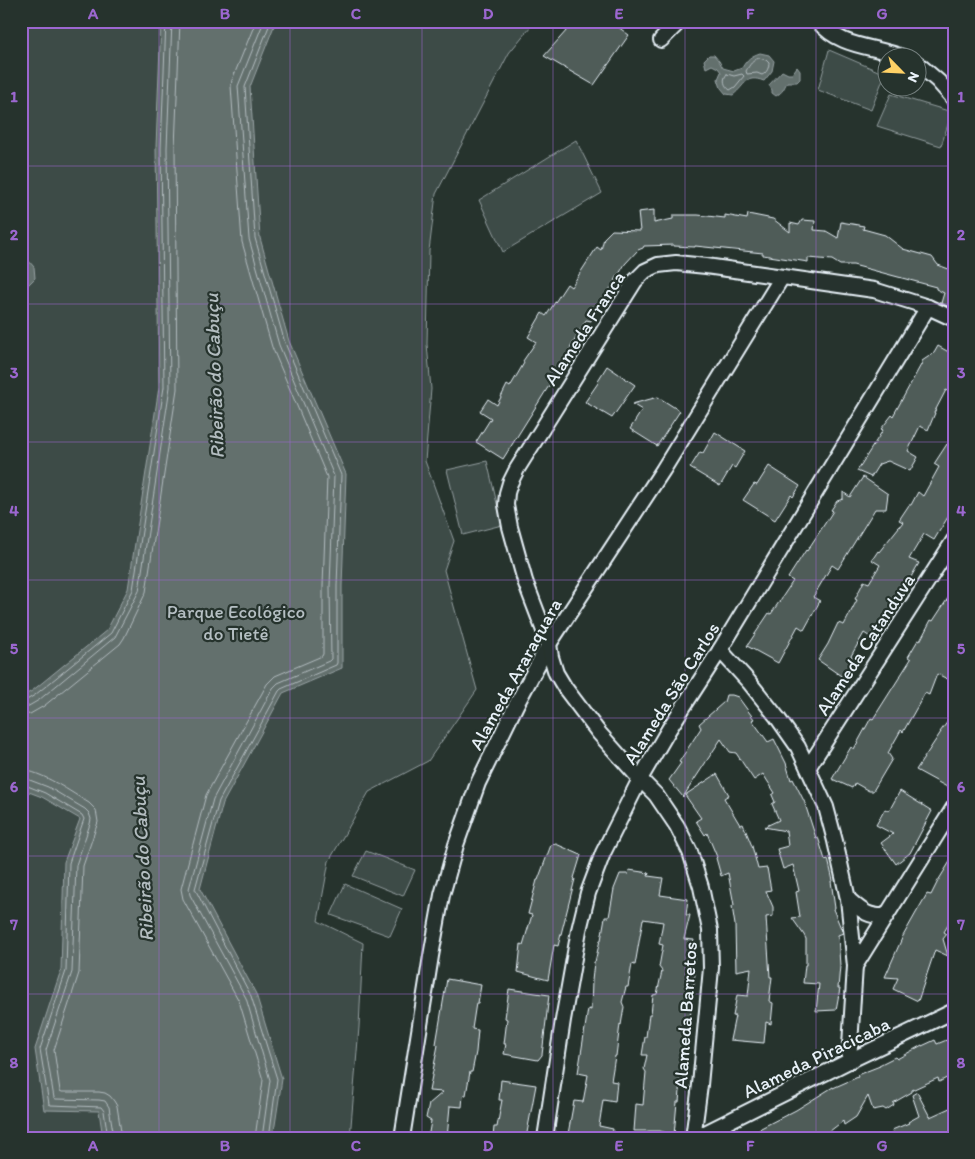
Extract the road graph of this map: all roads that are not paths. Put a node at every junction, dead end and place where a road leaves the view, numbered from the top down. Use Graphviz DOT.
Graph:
graph roads {
  1 [pos="680,21"];
  2 [pos="818,21"];
  3 [pos="661,40"];
  4 [pos="878,50"];
  5 [pos="928,72"];
  6 [pos="954,98"];
  7 [pos="782,277"];
  8 [pos="928,307"];
  9 [pos="954,319"];
  10 [pos="954,540"];
  11 [pos="549,644"];
  12 [pos="720,650"];
  13 [pos="808,768"];
  14 [pos="640,779"];
  15 [pos="954,807"];
  16 [pos="848,899"];
  17 [pos="886,916"];
  18 [pos="855,966"];
  19 [pos="954,1011"];
  20 [pos="849,1061"];
  21 [pos="402,1138"];
  22 [pos="546,1138"];
  23 [pos="694,1138"];
  1 -- 3 [label="street"];
  2 -- 4 [label="street"];
  5 -- 6 [label="street"];
  7 -- 8 [label="street, Alameda Franca"];
  7 -- 11 [label="street, Alameda Araraquara"];
  7 -- 11 [label="street, Alameda Franca"];
  8 -- 9 [label="street, Alameda Franca"];
  8 -- 12 [label="street, Alameda São Carlos"];
  10 -- 13 [label="street, Alameda Catanduva"];
  11 -- 14 [label="street, Alameda Barretos"];
  11 -- 21 [label="street, Alameda Araraquara"];
  12 -- 13 [label="street"];
  12 -- 14 [label="street, Alameda São Carlos"];
  13 -- 16 [label="street"];
  14 -- 22 [label="street, Alameda São Carlos"];
  14 -- 23 [label="street, Alameda Barretos"];
  15 -- 17 [label="street"];
  16 -- 17 [label="street"];
  16 -- 18 [label="street"];
  17 -- 18 [label="street"];
  18 -- 20 [label="street"];
  19 -- 20 [label="street, Alameda Piracicaba"];
  20 -- 23 [label="street, Alameda Piracicaba"];
}
